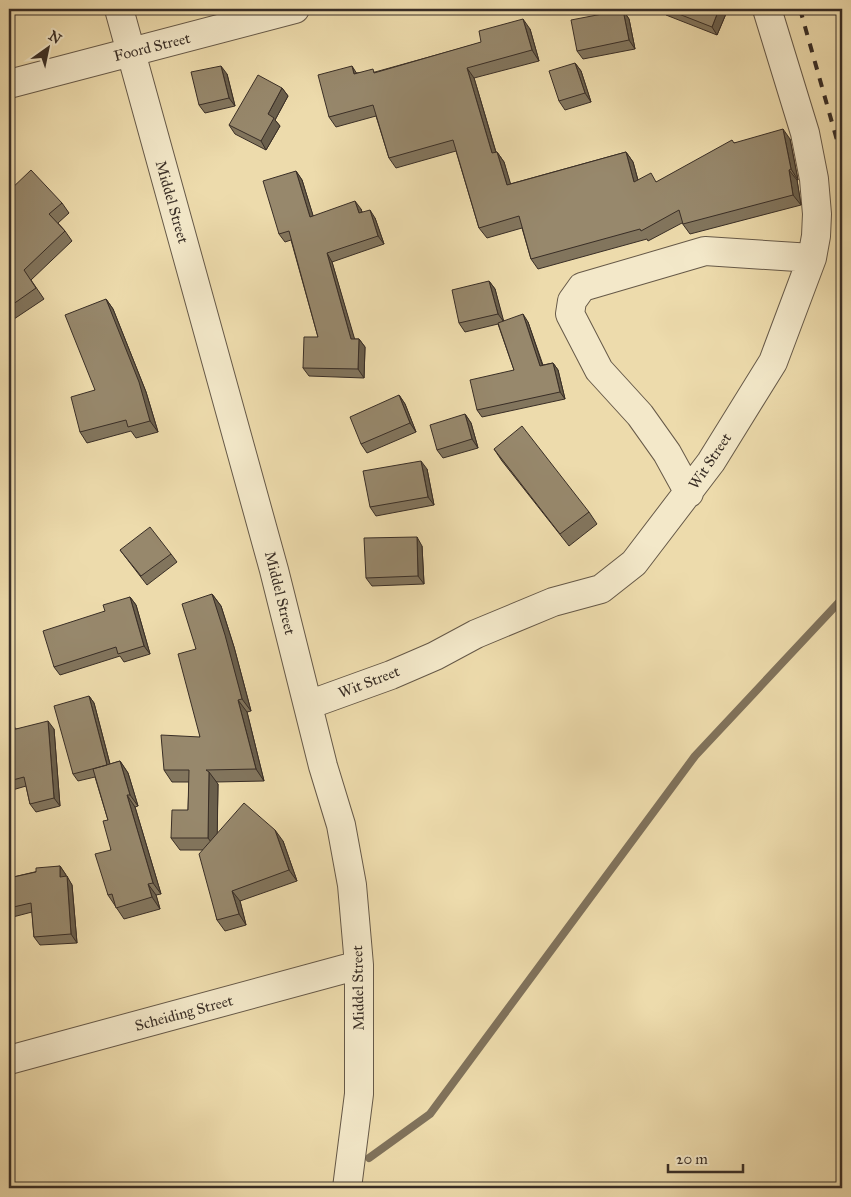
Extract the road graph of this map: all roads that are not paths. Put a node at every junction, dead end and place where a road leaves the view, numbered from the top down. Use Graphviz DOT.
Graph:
graph roads {
  1 [pos="119,9"];
  2 [pos="295,9"];
  3 [pos="767,9"];
  4 [pos="130,52"];
  5 [pos="9,84"];
  6 [pos="812,258"];
  7 [pos="689,493"];
  8 [pos="308,705"];
  9 [pos="359,965"];
  10 [pos="9,1060"];
  11 [pos="347,1188"];
  1 -- 4 [label="street, Middel Street"];
  2 -- 4 [label="street, Foord Street"];
  3 -- 6 [label="street, Wit Street"];
  4 -- 5 [label="street, Foord Street"];
  4 -- 8 [label="street, Middel Street"];
  6 -- 7 [label="street, Wit Street"];
  6 -- 7 [label="street"];
  7 -- 8 [label="street, Wit Street"];
  8 -- 9 [label="street, Middel Street"];
  9 -- 10 [label="street, Scheiding Street"];
  9 -- 11 [label="street, Middel Street"];
}
